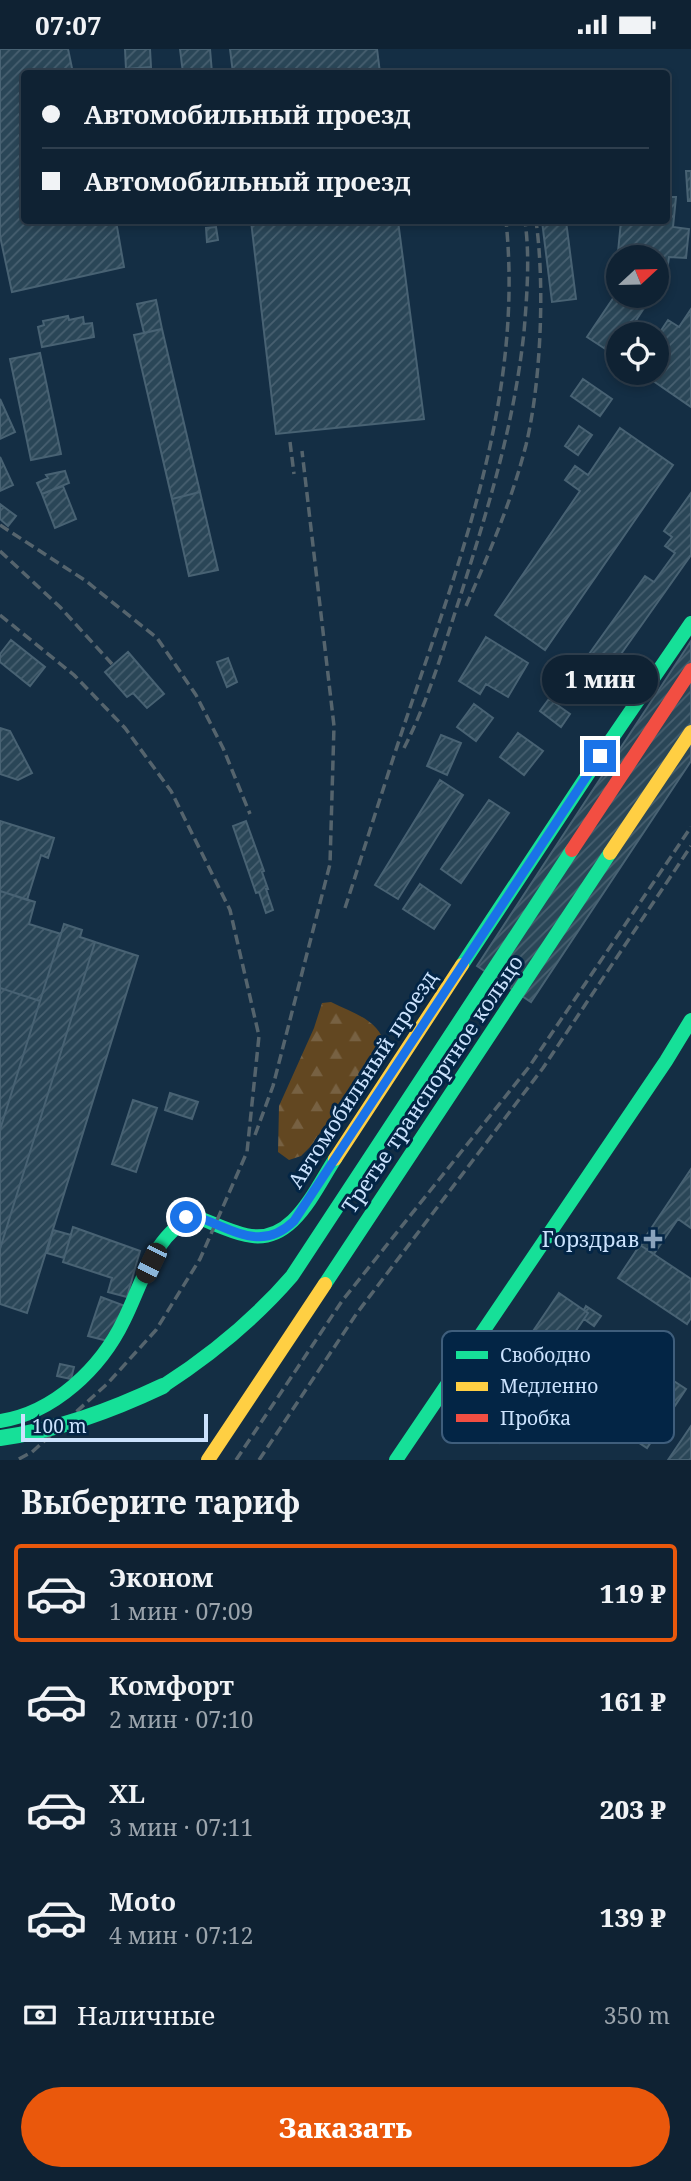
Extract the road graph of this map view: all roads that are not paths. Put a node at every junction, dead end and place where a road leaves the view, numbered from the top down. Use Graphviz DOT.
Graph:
graph roads {
  1 [pos="691,623"];
  2 [pos="691,670"];
  3 [pos="691,732"];
  4 [pos="691,1020"];
  5 [pos="483,1331"];
  6 [pos="442,1392"];
  7 [pos="0,1421"];
  8 [pos="0,1439"];
  9 [pos="208,1460"];
  10 [pos="396,1460"];
  1 -- 7 [label="main road, Автомобильный проезд"];
  2 -- 8 [label="main road, Третье транспортное кольцо, bridge"];
  3 -- 9 [label="main road, Третье транспортное кольцо"];
  4 -- 5 [label="main road"];
  6 -- 10 [label="main road"];
}
